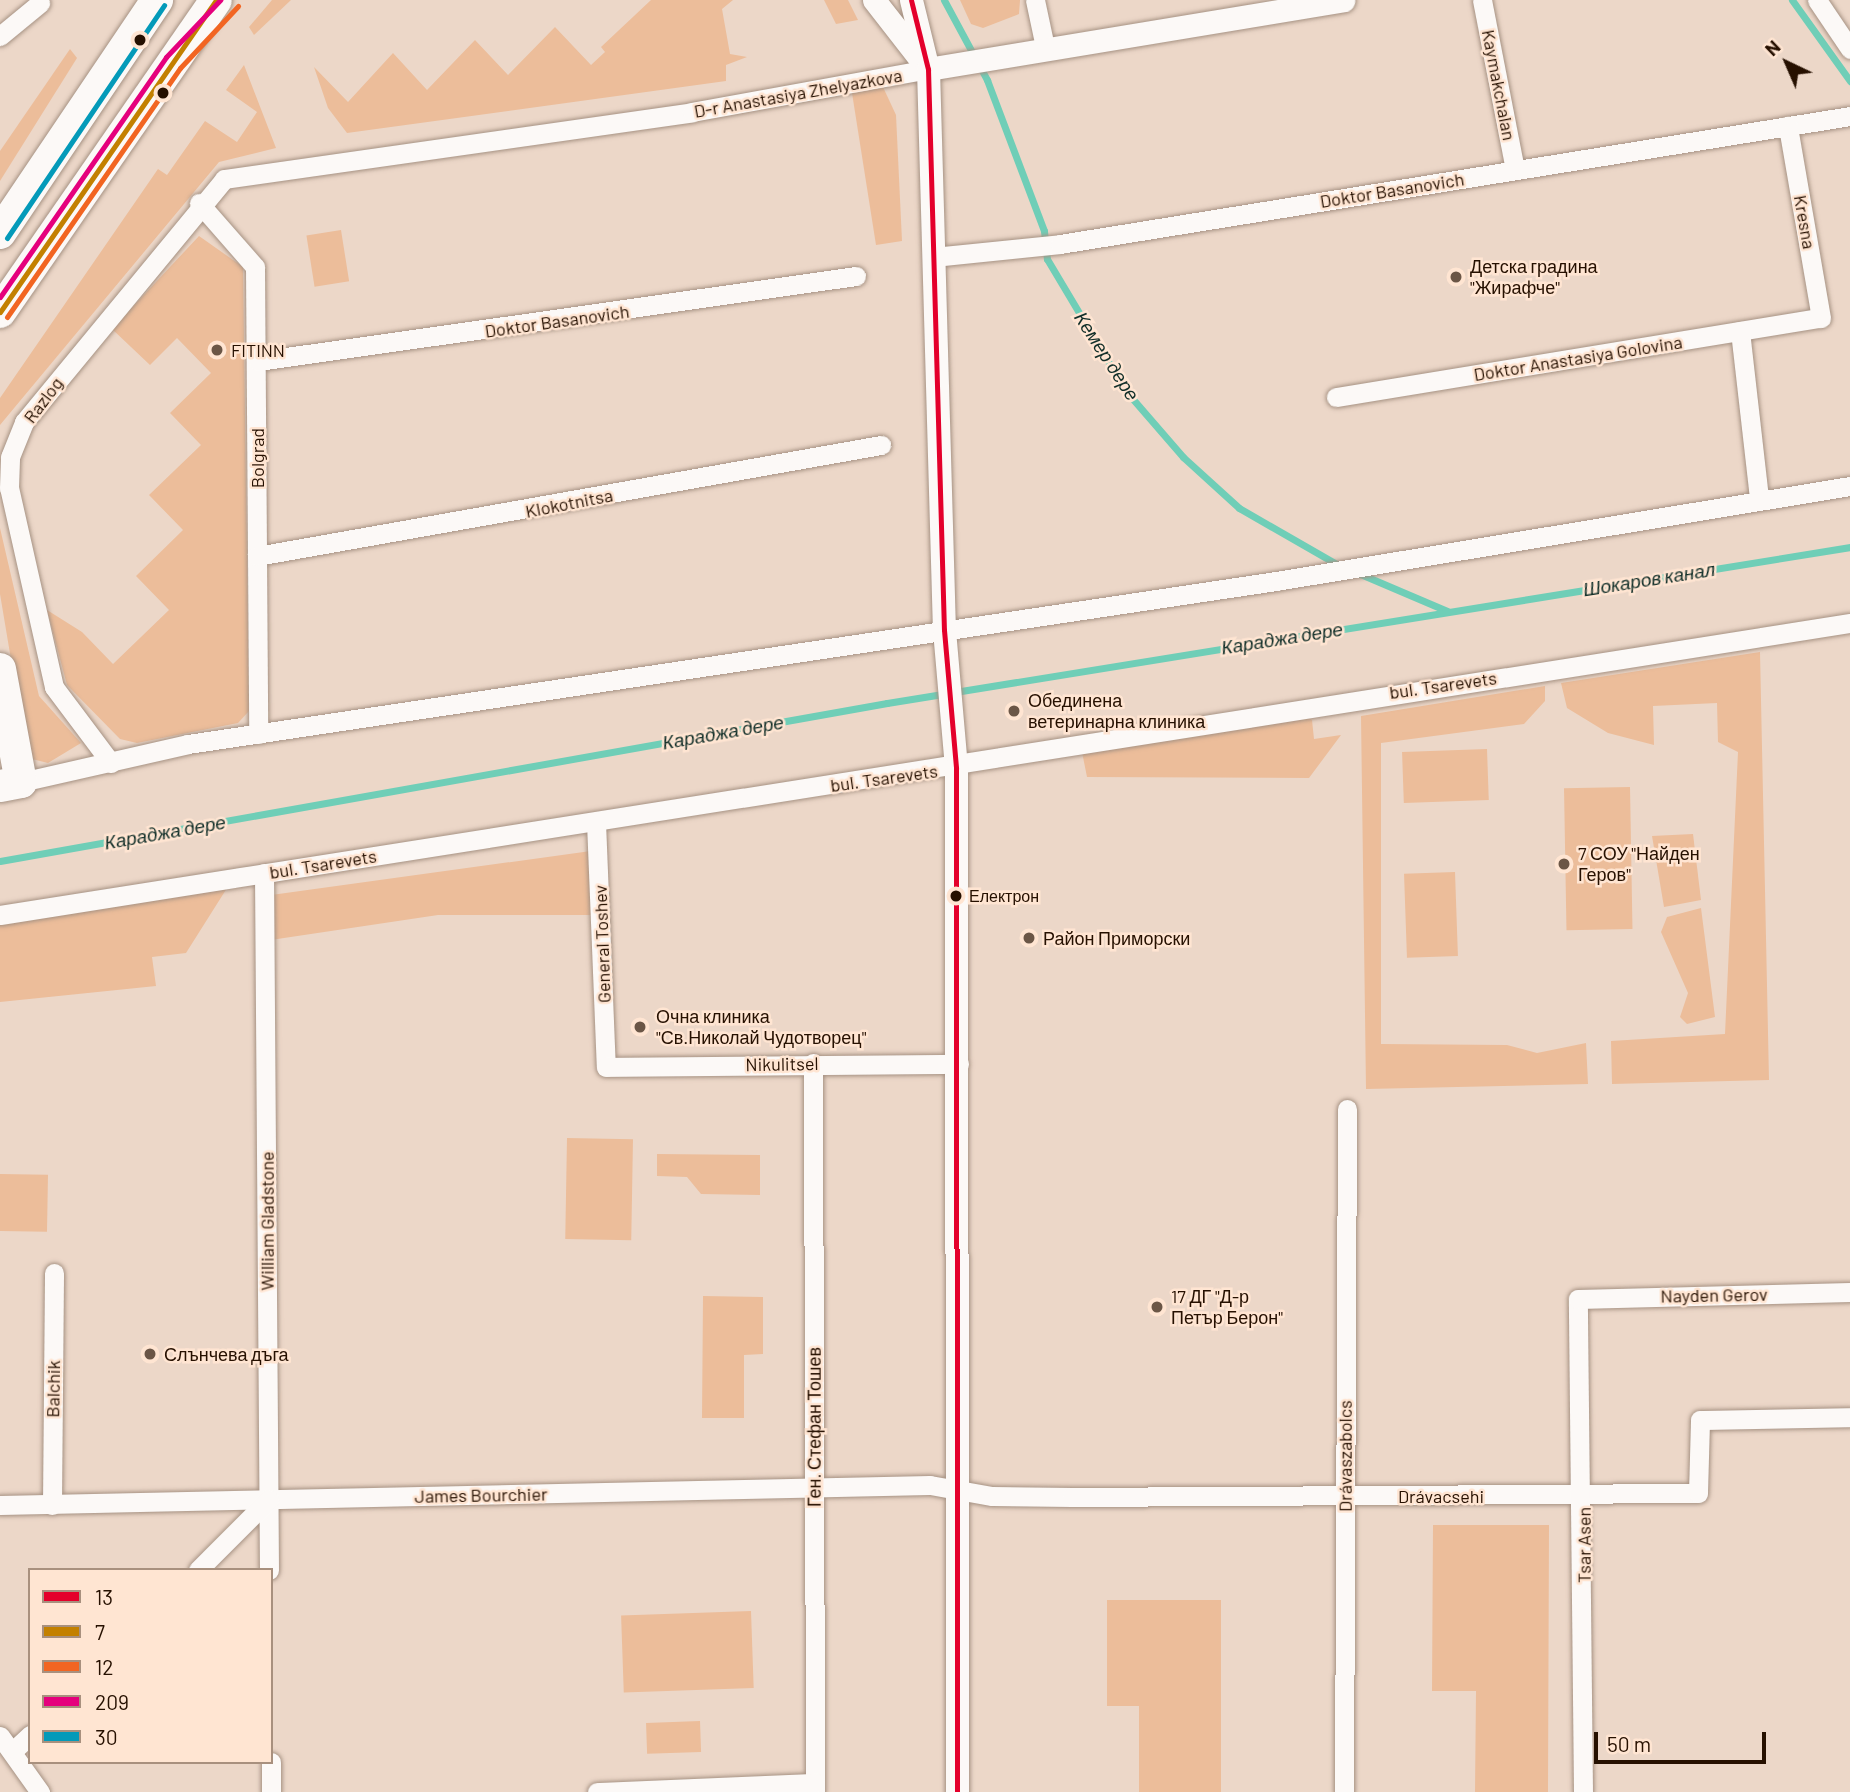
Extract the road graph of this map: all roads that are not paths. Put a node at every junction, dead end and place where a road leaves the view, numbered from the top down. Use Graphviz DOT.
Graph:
graph roads {
  1 [pos="157,0"];
  2 [pos="216,0"];
  3 [pos="232,0"];
  4 [pos="874,0"];
  5 [pos="911,0"];
  6 [pos="1035,0"];
  7 [pos="1343,0"];
  8 [pos="1482,0"];
  9 [pos="1817,0"];
  10 [pos="40,3"];
  11 [pos="0,36"];
  12 [pos="1045,47"];
  13 [pos="1850,49"];
  14 [pos="173,62"];
  15 [pos="928,69"];
  16 [pos="1850,116"];
  17 [pos="1788,126"];
  18 [pos="1516,170"];
  19 [pos="250,172"];
  20 [pos="198,203"];
  21 [pos="0,233"];
  22 [pos="933,257"];
  23 [pos="35,263"];
  24 [pos="856,276"];
  25 [pos="0,312"];
  26 [pos="1821,318"];
  27 [pos="1740,331"];
  28 [pos="0,334"];
  29 [pos="258,361"];
  30 [pos="1336,397"];
  31 [pos="881,445"];
  32 [pos="1850,486"];
  33 [pos="1759,498"];
  34 [pos="257,556"];
  35 [pos="1850,624"];
  36 [pos="944,630"];
  37 [pos="0,669"];
  38 [pos="258,734"];
  39 [pos="111,763"];
  40 [pos="956,768"];
  41 [pos="11,784"];
  42 [pos="596,822"];
  43 [pos="264,873"];
  44 [pos="0,915"];
  45 [pos="813,1063"];
  46 [pos="959,1064"];
  47 [pos="606,1067"];
  48 [pos="1346,1109"];
  49 [pos="54,1273"];
  50 [pos="1850,1292"];
  51 [pos="1578,1299"];
  52 [pos="1850,1417"];
  53 [pos="814,1489"];
  54 [pos="961,1491"];
  55 [pos="1584,1495"];
  56 [pos="1346,1496"];
  57 [pos="269,1499"];
  58 [pos="0,1505"];
  59 [pos="51,1505"];
  60 [pos="200,1568"];
  61 [pos="269,1568"];
  62 [pos="0,1736"];
  63 [pos="28,1737"];
  64 [pos="15,1749"];
  65 [pos="271,1764"];
  66 [pos="815,1787"];
  67 [pos="40,1792"];
  68 [pos="271,1792"];
  69 [pos="597,1792"];
  70 [pos="957,1792"];
  71 [pos="1345,1792"];
  72 [pos="1583,1792"];
  1 -- 21 [label="highway"];
  2 -- 14 [label="highway"];
  3 -- 14 [label="highway"];
  4 -- 15 [label="street"];
  5 -- 15 [label="street"];
  6 -- 12 [label="street"];
  7 -- 12 [label="street, D-r Anastasiya Zhelyazkova"];
  8 -- 18 [label="street, Kaymakchalan"];
  9 -- 13 [label="street"];
  10 -- 11 [label="street"];
  12 -- 15 [label="street, D-r Anastasiya Zhelyazkova"];
  14 -- 23 [label="highway"];
  15 -- 19 [label="street, D-r Anastasiya Zhelyazkova"];
  15 -- 22 [label="street"];
  16 -- 17 [label="street, Doktor Basanovich"];
  17 -- 18 [label="street, Doktor Basanovich"];
  17 -- 26 [label="street, Kresna"];
  18 -- 22 [label="street, Doktor Basanovich"];
  19 -- 20 [label="street, Razlog"];
  20 -- 29 [label="street, Bolgrad"];
  20 -- 39 [label="street, Razlog"];
  22 -- 36 [label="street"];
  23 -- 25 [label="highway"];
  23 -- 28 [label="highway"];
  24 -- 29 [label="street, Doktor Basanovich"];
  26 -- 27 [label="street, Doktor Anastasiya Golovina"];
  27 -- 30 [label="street, Doktor Anastasiya Golovina"];
  27 -- 33 [label="street"];
  29 -- 34 [label="street, Bolgrad"];
  31 -- 34 [label="street, Klokotnitsa"];
  32 -- 33 [label="street"];
  33 -- 36 [label="street"];
  34 -- 38 [label="street, Bolgrad"];
  35 -- 40 [label="street, bul. Tsarevets"];
  36 -- 38 [label="street"];
  36 -- 40 [label="street"];
  37 -- 41 [label="highway"];
  38 -- 39 [label="street"];
  39 -- 41 [label="street"];
  40 -- 42 [label="street, bul. Tsarevets"];
  40 -- 46 [label="street"];
  42 -- 43 [label="street, bul. Tsarevets"];
  42 -- 47 [label="street, General Toshev"];
  43 -- 44 [label="street, bul. Tsarevets"];
  43 -- 57 [label="street, William Gladstone"];
  45 -- 46 [label="street, Nikulitsel"];
  45 -- 47 [label="street, Nikulitsel"];
  45 -- 53 [label="street, Ген. Стефан Тошев"];
  46 -- 54 [label="street"];
  48 -- 56 [label="street, Drávaszabolcs"];
  49 -- 59 [label="street, Balchik"];
  50 -- 51 [label="street, Nayden Gerov"];
  51 -- 55 [label="street, Tsar Asen"];
  52 -- 55 [label="street, Drávacsehi"];
  53 -- 54 [label="street, James Bourchier"];
  53 -- 57 [label="street, James Bourchier"];
  53 -- 66 [label="street, Ген. Стефан Тошев"];
  54 -- 56 [label="street, Drávacsehi"];
  54 -- 70 [label="street"];
  55 -- 56 [label="street, Drávacsehi"];
  55 -- 72 [label="street, Tsar Asen"];
  56 -- 71 [label="street, Drávaszabolcs"];
  57 -- 59 [label="street, James Bourchier"];
  57 -- 60 [label="street"];
  57 -- 61 [label="street, William Gladstone"];
  58 -- 59 [label="street, James Bourchier"];
  62 -- 64 [label="street"];
  63 -- 64 [label="street"];
  64 -- 67 [label="street"];
  65 -- 68 [label="street"];
  66 -- 69 [label="street"];
}
